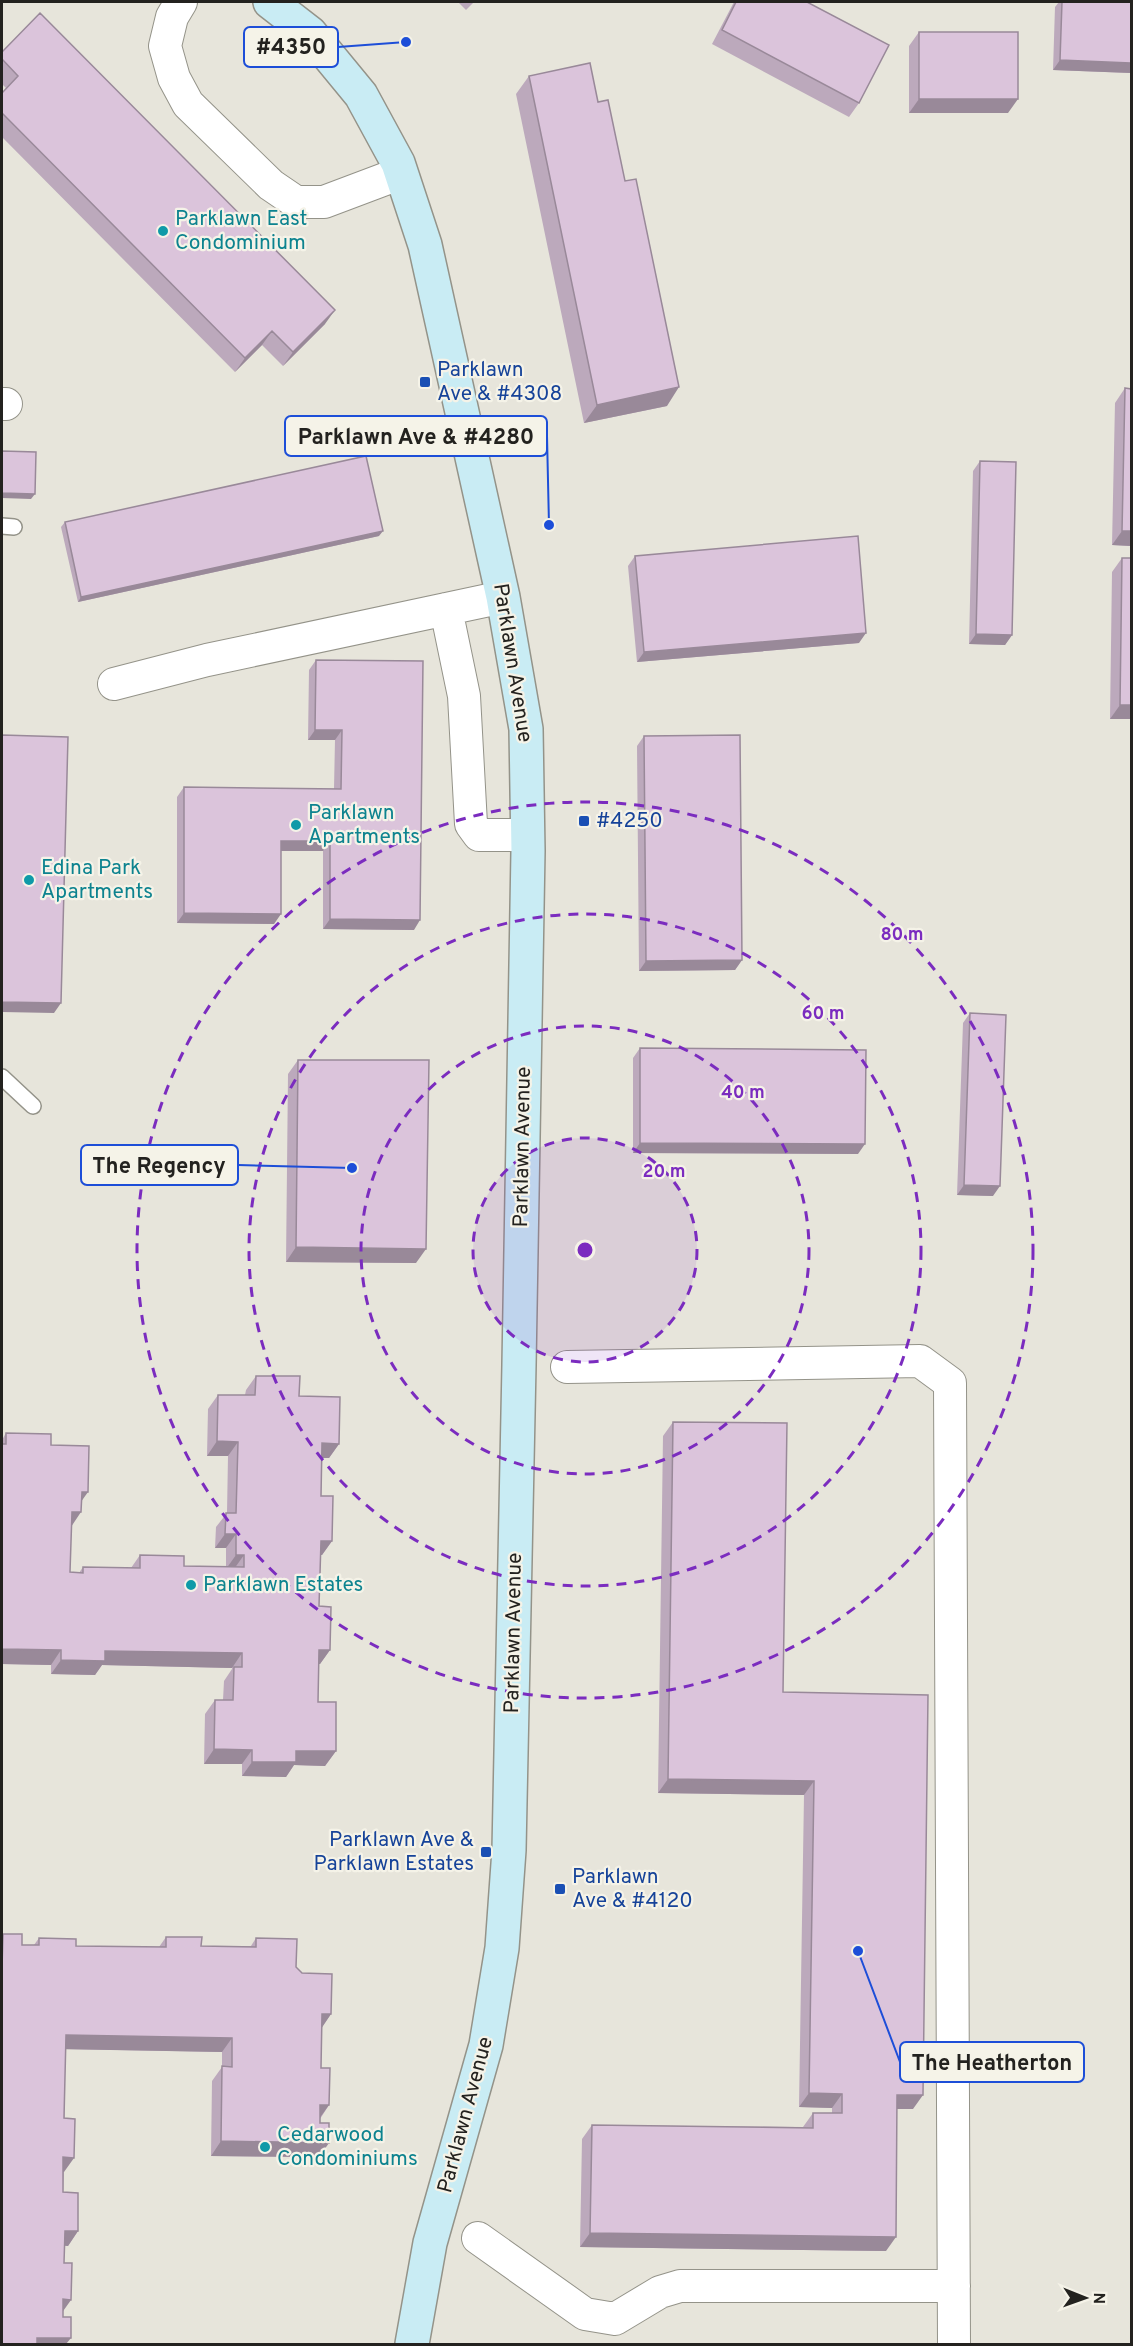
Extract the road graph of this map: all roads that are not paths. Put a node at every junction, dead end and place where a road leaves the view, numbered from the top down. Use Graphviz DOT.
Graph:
graph roads {
  1 [pos="181,2"];
  2 [pos="270,2"];
  3 [pos="401,173"];
  4 [pos="503,597"];
  5 [pos="447,609"];
  6 [pos="114,684"];
  7 [pos="528,835"];
  8 [pos="2,1077"];
  9 [pos="33,1106"];
  10 [pos="567,1367"];
  11 [pos="478,2238"];
  12 [pos="954,2286"];
  13 [pos="412,2344"];
  14 [pos="954,2344"];
  1 -- 3 [label="street"];
  2 -- 3 [label="street, Parklawn Avenue"];
  3 -- 4 [label="street, Parklawn Avenue"];
  4 -- 5 [label="street"];
  4 -- 7 [label="street, Parklawn Avenue"];
  5 -- 6 [label="street"];
  5 -- 7 [label="street"];
  7 -- 13 [label="street, Parklawn Avenue"];
  8 -- 9 [label="lane"];
  10 -- 12 [label="street"];
  11 -- 12 [label="street"];
  12 -- 14 [label="street"];
}
